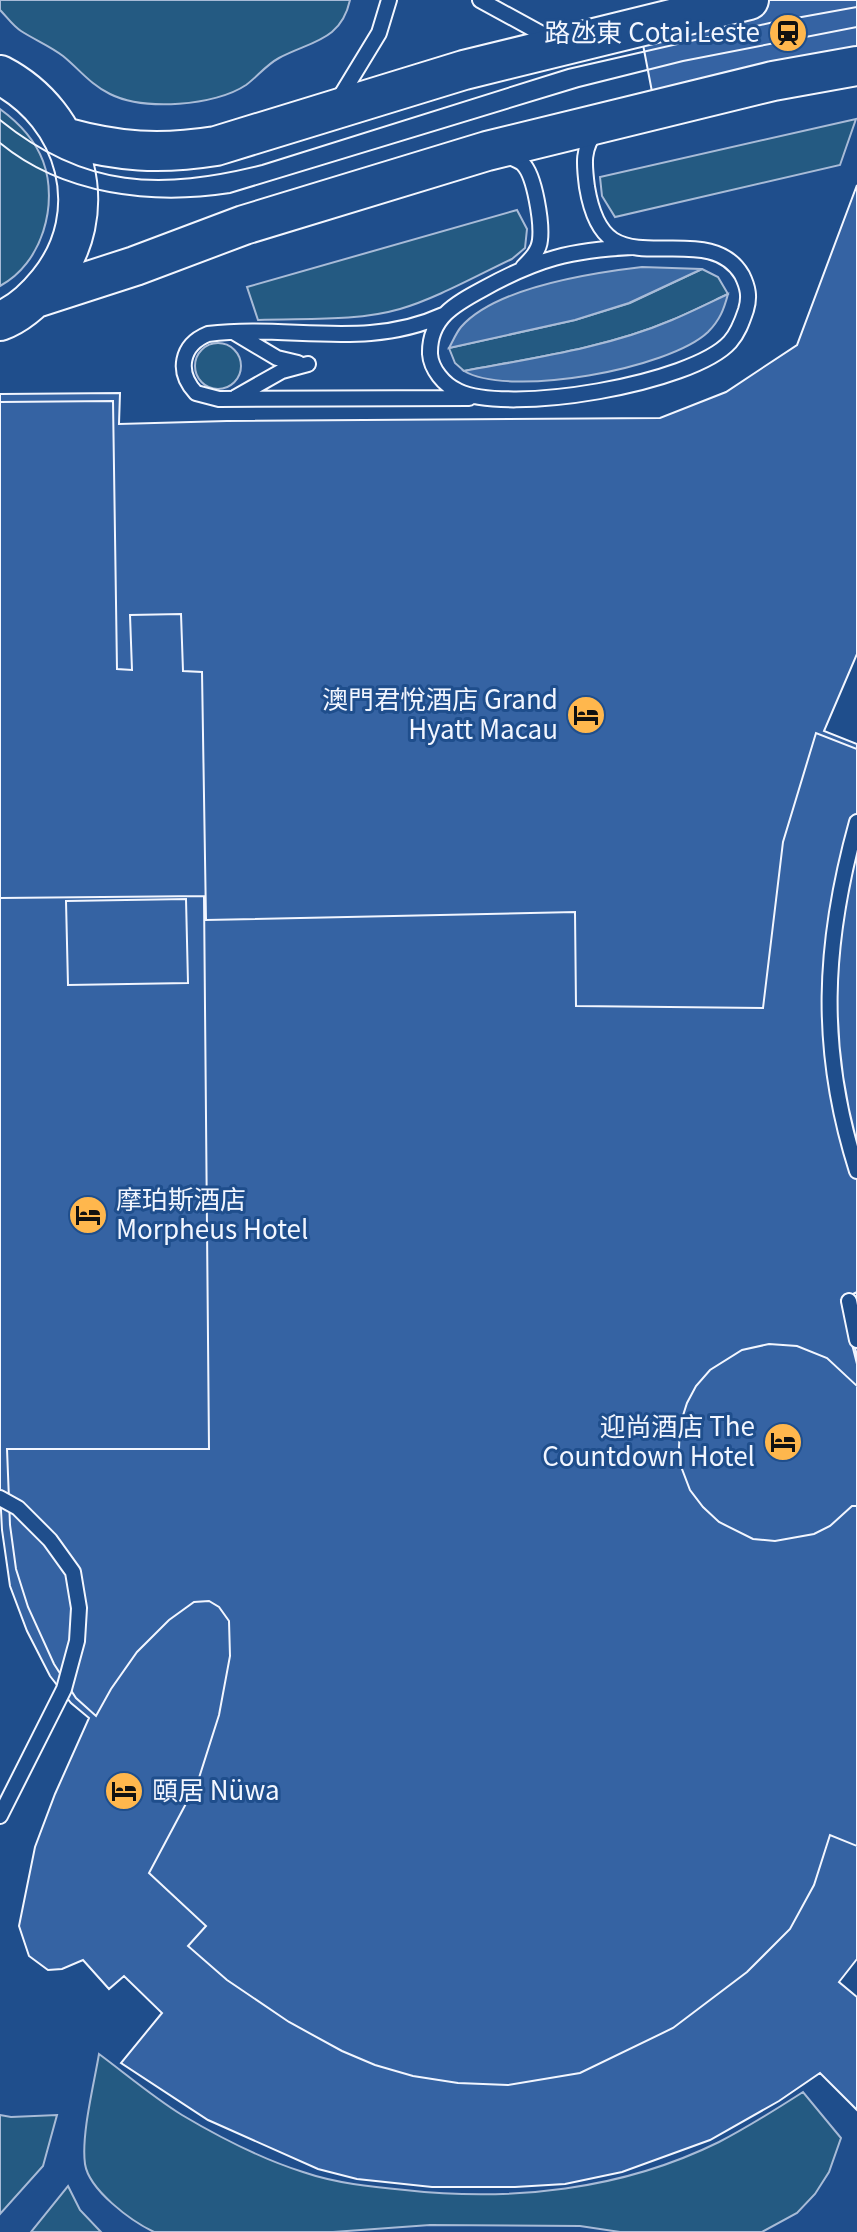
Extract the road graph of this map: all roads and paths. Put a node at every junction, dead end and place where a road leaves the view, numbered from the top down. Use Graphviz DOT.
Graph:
graph roads {
  1 [pos="389,0"];
  2 [pos="480,0"];
  3 [pos="749,0"];
  4 [pos="563,45"];
  5 [pos="857,66"];
  6 [pos="0,75"];
  7 [pos="333,110"];
  8 [pos="609,119"];
  9 [pos="64,137"];
  10 [pos="487,151"];
  11 [pos="632,247"];
  12 [pos="523,267"];
  13 [pos="36,298"];
  14 [pos="445,314"];
  15 [pos="0,321"];
  16 [pos="234,333"];
  17 [pos="498,398"];
  18 [pos="231,399"];
  19 [pos="857,822"];
  20 [pos="857,1171"];
  21 [pos="849,1301"];
  22 [pos="857,1340"];
  23 [pos="0,1498"];
  24 [pos="0,1816"];
  1 -- 7 [label="lane"];
  2 -- 4 [label="lane"];
  3 -- 4 [label="main road"];
  4 -- 7 [label="main road"];
  5 -- 8 [label="main road"];
  6 -- 9 [label="main road"];
  7 -- 9 [label="main road"];
  8 -- 10 [label="main road"];
  8 -- 11 [label="lane"];
  9 -- 13 [label="main road"];
  10 -- 12 [label="lane"];
  10 -- 13 [label="main road"];
  11 -- 12 [label="lane"];
  11 -- 17 [label="lane"];
  12 -- 14 [label="lane"];
  13 -- 15 [label="main road"];
  14 -- 16 [label="lane"];
  14 -- 17 [label="lane"];
  16 -- 18 [label="lane"];
  16 -- 18 [label="lane"];
  17 -- 18 [label="lane"];
  19 -- 20 [label="lane"];
  21 -- 22 [label="lane"];
  23 -- 24 [label="lane"];
}
